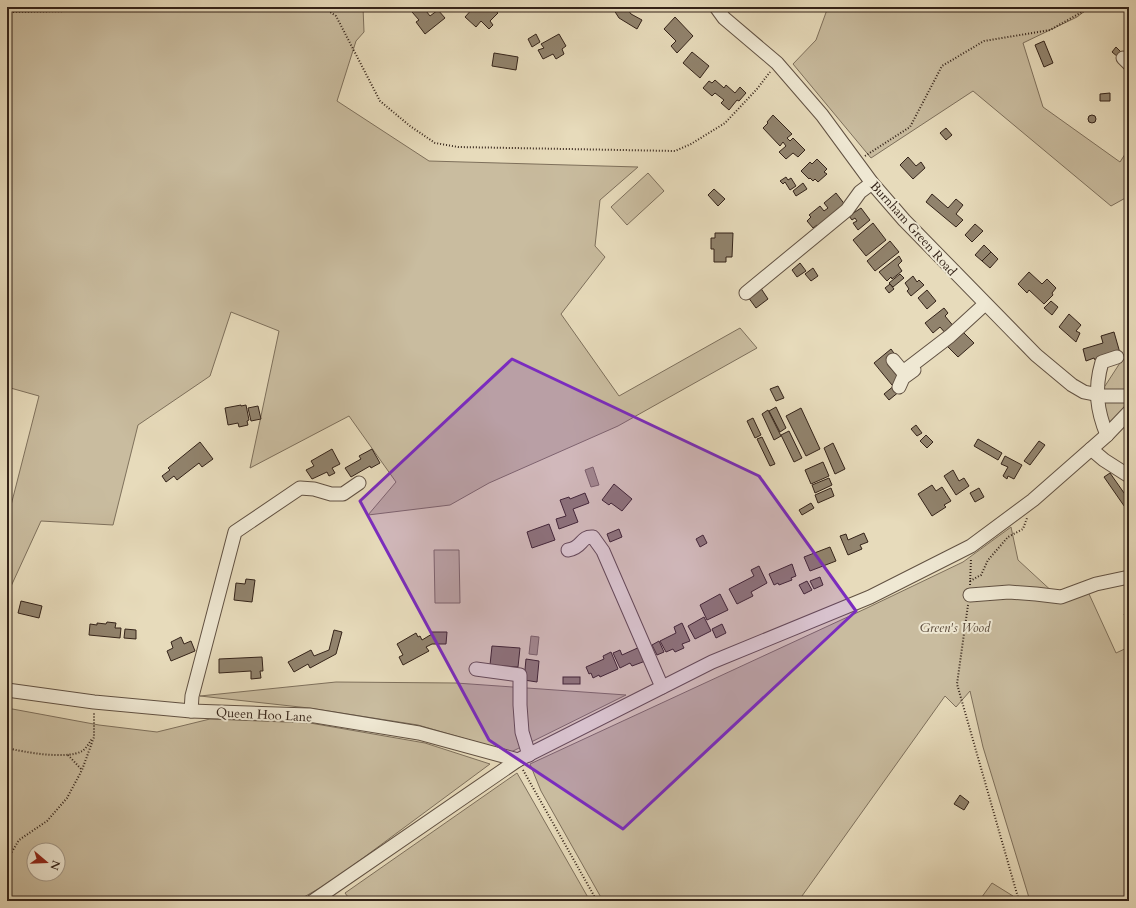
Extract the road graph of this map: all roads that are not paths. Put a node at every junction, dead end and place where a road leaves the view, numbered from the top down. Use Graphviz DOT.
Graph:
graph roads {
  1 [pos="716,7"];
  2 [pos="872,183"];
  3 [pos="746,293"];
  4 [pos="987,307"];
  5 [pos="1117,357"];
  6 [pos="893,360"];
  7 [pos="899,387"];
  8 [pos="1096,396"];
  9 [pos="1129,396"];
  10 [pos="1129,412"];
  11 [pos="1107,436"];
  12 [pos="1091,450"];
  13 [pos="1129,476"];
  14 [pos="359,483"];
  15 [pos="568,550"];
  16 [pos="1129,577"];
  17 [pos="970,595"];
  18 [pos="476,669"];
  19 [pos="662,687"];
  20 [pos="7,690"];
  21 [pos="192,711"];
  22 [pos="523,757"];
  23 [pos="313,901"];
  1 -- 2 [label="street, Burnham Green Road"];
  2 -- 3 [label="street"];
  2 -- 4 [label="street, Burnham Green Road"];
  4 -- 6 [label="street"];
  4 -- 7 [label="street"];
  4 -- 8 [label="street, Burnham Green Road"];
  5 -- 8 [label="street"];
  8 -- 9 [label="street, Burnham Green Road"];
  8 -- 11 [label="street"];
  10 -- 11 [label="street"];
  11 -- 12 [label="street"];
  12 -- 13 [label="street"];
  12 -- 19 [label="street"];
  14 -- 21 [label="street"];
  15 -- 19 [label="street"];
  16 -- 17 [label="street"];
  18 -- 22 [label="street"];
  19 -- 22 [label="street"];
  20 -- 21 [label="street, Queen Hoo Lane"];
  21 -- 22 [label="street, Queen Hoo Lane"];
  22 -- 23 [label="street"];
}
